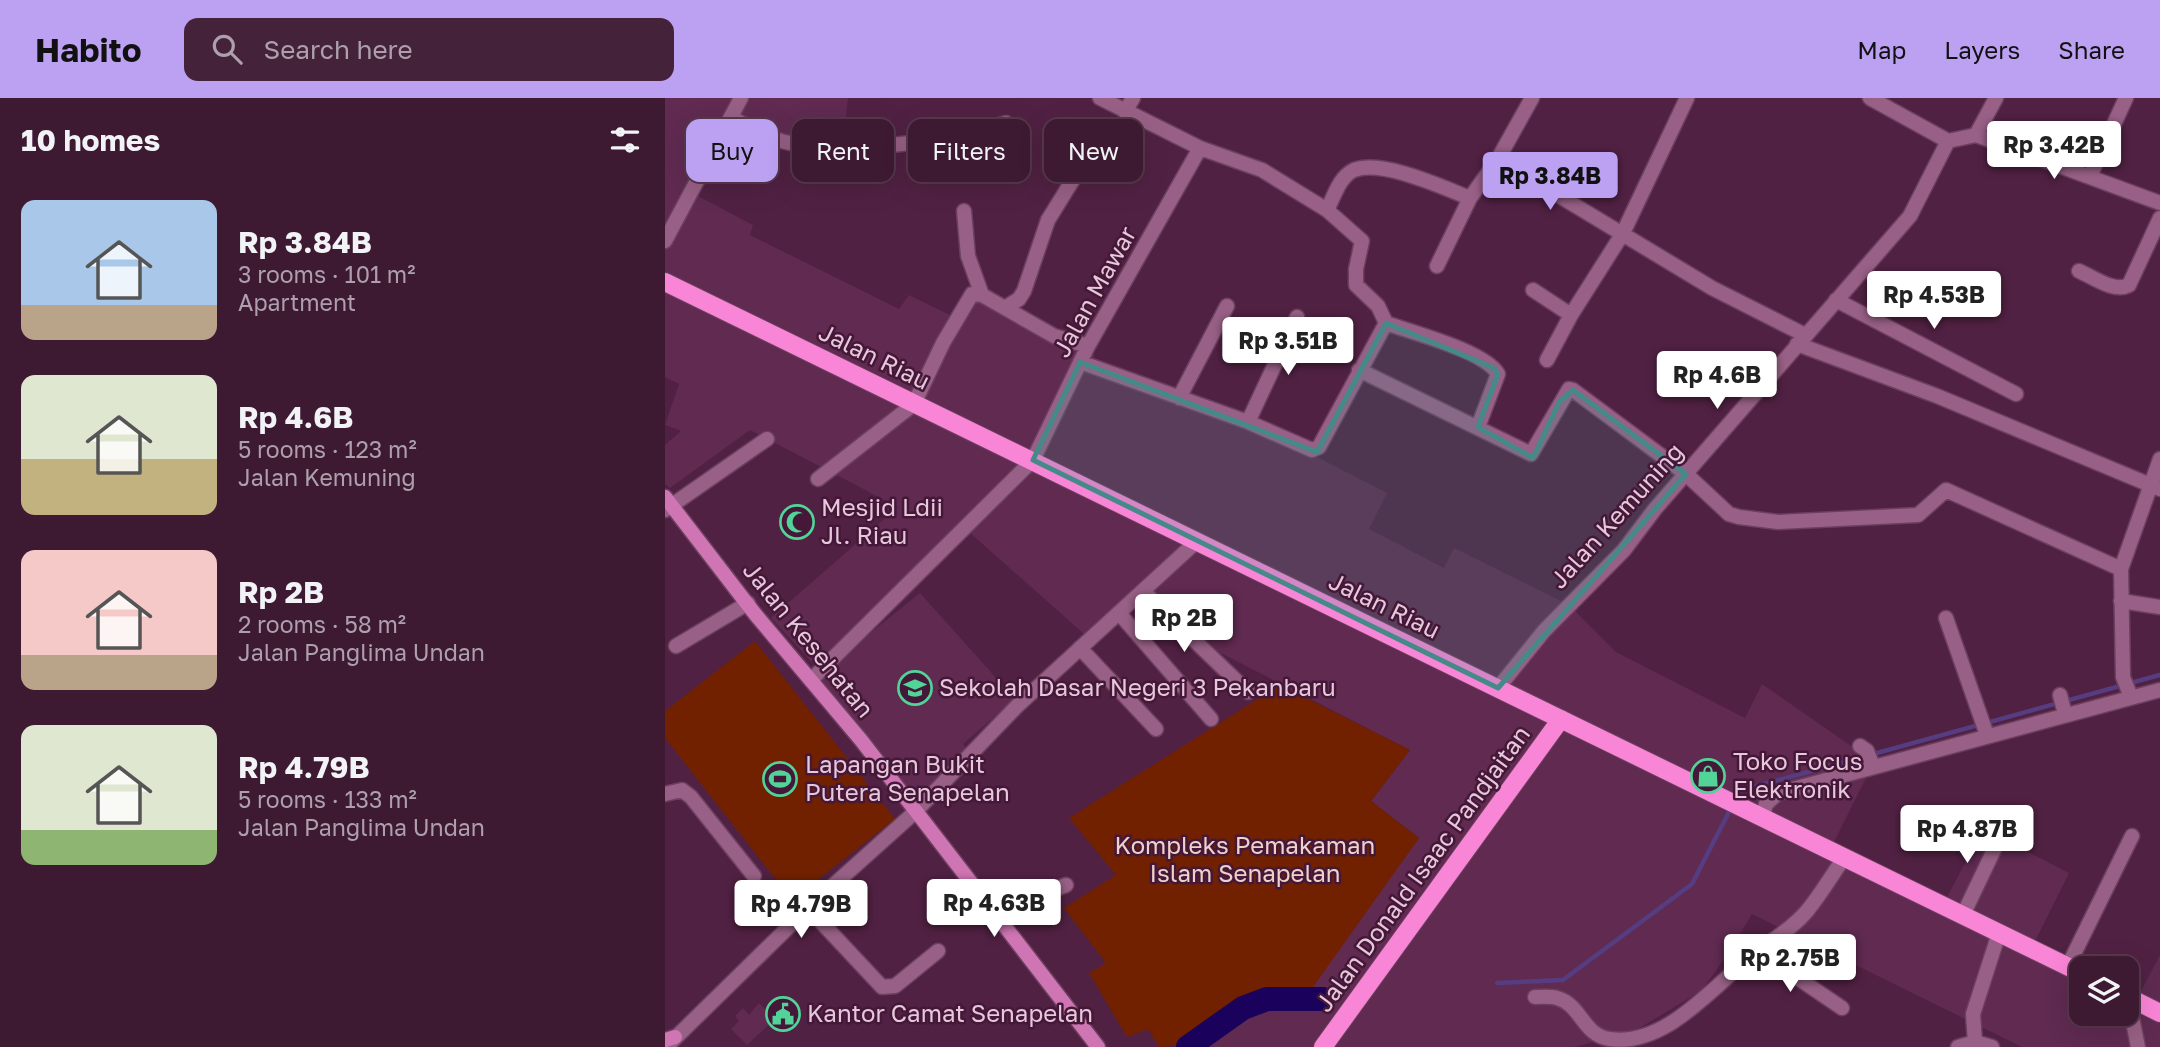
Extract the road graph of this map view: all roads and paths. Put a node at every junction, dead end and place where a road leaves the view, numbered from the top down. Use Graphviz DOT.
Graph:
graph roads {
  1 [pos="741,98"];
  2 [pos="1100,98"];
  3 [pos="1133,98"];
  4 [pos="1532,98"];
  5 [pos="1687,98"];
  6 [pos="1870,98"];
  7 [pos="1996,98"];
  8 [pos="2126,98"];
  9 [pos="1125,112"];
  10 [pos="731,117"];
  11 [pos="1976,135"];
  12 [pos="908,141"];
  13 [pos="1948,141"];
  14 [pos="1200,148"];
  15 [pos="1498,159"];
  16 [pos="2089,176"];
  17 [pos="1072,182"];
  18 [pos="1470,198"];
  19 [pos="2160,203"];
  20 [pos="1327,210"];
  21 [pos="964,211"];
  22 [pos="2160,218"];
  23 [pos="1623,233"];
  24 [pos="665,241"];
  25 [pos="1437,266"];
  26 [pos="2079,271"];
  27 [pos="665,282"];
  28 [pos="1532,290"];
  29 [pos="982,295"];
  30 [pos="1836,300"];
  31 [pos="1227,306"];
  32 [pos="1005,308"];
  33 [pos="1571,314"];
  34 [pos="1297,317"];
  35 [pos="1387,323"];
  36 [pos="1801,340"];
  37 [pos="1088,346"];
  38 [pos="1547,360"];
  39 [pos="1080,362"];
  40 [pos="1359,370"];
  41 [pos="2016,394"];
  42 [pos="1179,398"];
  43 [pos="914,404"];
  44 [pos="1248,422"];
  45 [pos="1478,427"];
  46 [pos="767,439"];
  47 [pos="1033,460"];
  48 [pos="2160,460"];
  49 [pos="1686,474"];
  50 [pos="818,479"];
  51 [pos="2155,486"];
  52 [pos="667,504"];
  53 [pos="1196,542"];
  54 [pos="2121,569"];
  55 [pos="1143,591"];
  56 [pos="2121,601"];
  57 [pos="748,603"];
  58 [pos="2160,607"];
  59 [pos="1119,613"];
  60 [pos="1946,618"];
  61 [pos="676,646"];
  62 [pos="1080,648"];
  63 [pos="811,680"];
  64 [pos="1498,688"];
  65 [pos="2127,688"];
  66 [pos="2160,690"];
  67 [pos="1248,692"];
  68 [pos="1211,719"];
  69 [pos="1561,719"];
  70 [pos="1156,729"];
  71 [pos="1986,731"];
  72 [pos="665,794"];
  73 [pos="915,812"];
  74 [pos="1762,818"];
  75 [pos="2003,831"];
  76 [pos="2132,836"];
  77 [pos="1845,858"];
  78 [pos="754,876"];
  79 [pos="1066,886"];
  80 [pos="808,908"];
  81 [pos="996,913"];
  82 [pos="1963,915"];
  83 [pos="1999,933"];
  84 [pos="938,951"];
  85 [pos="1758,951"];
  86 [pos="2080,956"];
  87 [pos="2069,968"];
  88 [pos="1535,997"];
  89 [pos="2139,1003"];
  90 [pos="1842,1008"];
  91 [pos="2160,1013"];
  92 [pos="2133,1026"];
  93 [pos="669,1041"];
  94 [pos="1975,1042"];
  95 [pos="1098,1047"];
  96 [pos="1323,1047"];
  97 [pos="1958,1047"];
  98 [pos="1993,1047"];
  99 [pos="2138,1047"];
  1 -- 10 [label="street"];
  2 -- 9 [label="street"];
  3 -- 9 [label="street"];
  4 -- 15 [label="street"];
  5 -- 23 [label="street"];
  6 -- 13 [label="street"];
  7 -- 11 [label="street"];
  8 -- 16 [label="street"];
  9 -- 14 [label="street"];
  10 -- 12 [label="street"];
  10 -- 24 [label="street"];
  11 -- 13 [label="street"];
  11 -- 16 [label="street"];
  13 -- 30 [label="street, Jalan Kemuning"];
  14 -- 20 [label="street"];
  14 -- 37 [label="street, Jalan Mawar"];
  15 -- 18 [label="street"];
  15 -- 23 [label="street"];
  16 -- 19 [label="street"];
  17 -- 32 [label="street"];
  18 -- 20 [label="street"];
  18 -- 25 [label="street"];
  20 -- 35 [label="street"];
  21 -- 29 [label="street"];
  22 -- 26 [label="street"];
  23 -- 33 [label="street"];
  23 -- 36 [label="street"];
  27 -- 43 [label="main road, Jalan Riau"];
  28 -- 33 [label="street"];
  29 -- 32 [label="street"];
  29 -- 43 [label="street"];
  30 -- 36 [label="street, Jalan Kemuning"];
  30 -- 41 [label="street"];
  31 -- 42 [label="street"];
  32 -- 37 [label="street"];
  33 -- 38 [label="street"];
  34 -- 44 [label="street"];
  35 -- 40 [label="street"];
  35 -- 45 [label="street"];
  36 -- 49 [label="street, Jalan Kemuning"];
  36 -- 51 [label="street"];
  37 -- 39 [label="street, Jalan Mawar"];
  39 -- 42 [label="street"];
  39 -- 47 [label="street, Jalan Mawar"];
  40 -- 44 [label="street"];
  40 -- 45 [label="street"];
  42 -- 44 [label="street"];
  43 -- 47 [label="main road, Jalan Riau"];
  43 -- 50 [label="street"];
  45 -- 49 [label="street"];
  46 -- 52 [label="street"];
  47 -- 53 [label="main road, Jalan Riau"];
  47 -- 63 [label="street, Jalan Mawar"];
  48 -- 51 [label="street"];
  49 -- 54 [label="street"];
  49 -- 64 [label="street, Jalan Kemuning"];
  51 -- 54 [label="street"];
  52 -- 57 [label="main road, Jalan Kesehatan"];
  53 -- 55 [label="street"];
  53 -- 64 [label="main road, Jalan Riau"];
  54 -- 56 [label="street"];
  55 -- 59 [label="street"];
  55 -- 67 [label="street"];
  56 -- 58 [label="street"];
  56 -- 65 [label="street"];
  57 -- 61 [label="street"];
  57 -- 63 [label="main road, Jalan Kesehatan"];
  59 -- 62 [label="street"];
  59 -- 68 [label="street"];
  60 -- 71 [label="street"];
  62 -- 70 [label="street"];
  62 -- 73 [label="street"];
  63 -- 73 [label="main road, Jalan Kesehatan"];
  64 -- 69 [label="main road, Jalan Riau"];
  65 -- 66 [label="street"];
  65 -- 71 [label="street"];
  69 -- 74 [label="main road, Jalan Riau"];
  69 -- 96 [label="main road, Jalan Donald Isaac Pandjaitan"];
  71 -- 74 [label="street"];
  72 -- 78 [label="street"];
  73 -- 80 [label="street"];
  73 -- 81 [label="main road, Jalan Kesehatan"];
  74 -- 77 [label="main road, Jalan Riau"];
  75 -- 82 [label="street"];
  76 -- 86 [label="street"];
  77 -- 82 [label="main road, Jalan Riau"];
  77 -- 85 [label="street"];
  79 -- 81 [label="street"];
  80 -- 84 [label="street"];
  80 -- 93 [label="street"];
  81 -- 95 [label="main road, Jalan Kesehatan"];
  82 -- 83 [label="main road, Jalan Riau"];
  83 -- 87 [label="main road, Jalan Riau"];
  83 -- 94 [label="street"];
  85 -- 88 [label="street"];
  85 -- 90 [label="street"];
  89 -- 91 [label="main road"];
  92 -- 99 [label="street"];
  94 -- 97 [label="street"];
  94 -- 98 [label="street"];
}
